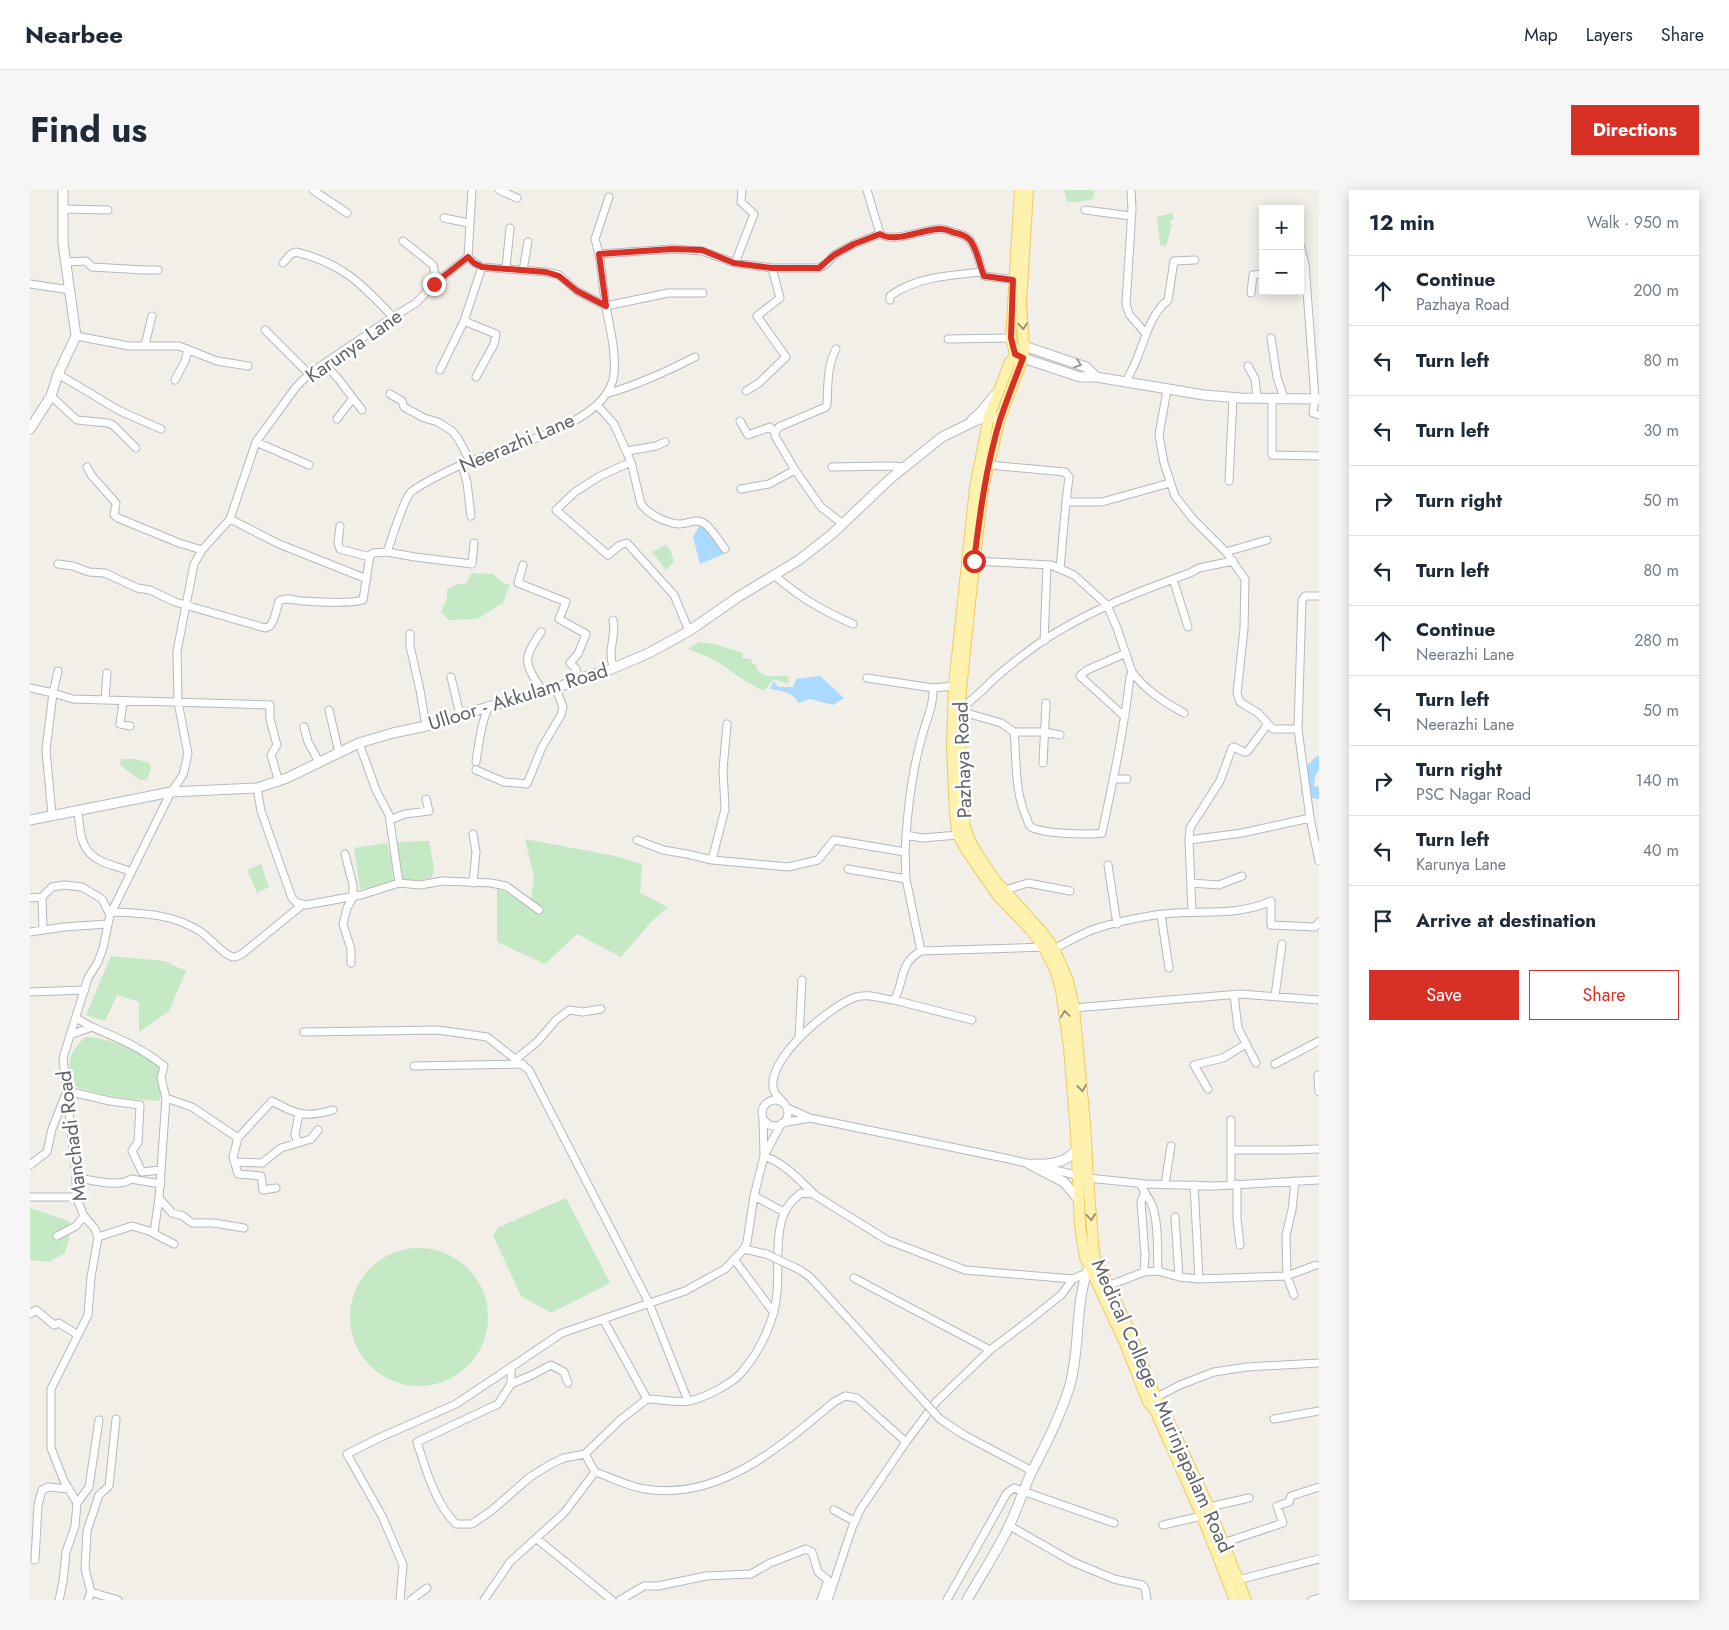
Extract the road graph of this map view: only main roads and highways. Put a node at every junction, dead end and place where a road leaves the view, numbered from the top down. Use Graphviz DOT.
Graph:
graph roads {
  1 [pos="63,190"];
  2 [pos="1020,190"];
  3 [pos="1028,190"];
  4 [pos="1018,280"];
  5 [pos="1024,346"];
  6 [pos="1019,356"];
  7 [pos="1096,376"];
  8 [pos="1000,388"];
  9 [pos="1318,399"];
  10 [pos="990,416"];
  11 [pos="1000,419"];
  12 [pos="966,425"];
  13 [pos="30,428"];
  14 [pos="956,710"];
  15 [pos="30,820"];
  16 [pos="1050,947"];
  17 [pos="1076,1150"];
  18 [pos="1088,1178"];
  19 [pos="1078,1199"];
  20 [pos="1094,1255"];
  21 [pos="1087,1270"];
  22 [pos="1105,1287"];
  23 [pos="1152,1400"];
  24 [pos="967,1600"];
  25 [pos="1235,1600"];
  26 [pos="1246,1600"];
  1 -- 13 [label="main road"];
  2 -- 4 [label="main road"];
  3 -- 4 [label="main road"];
  4 -- 5 [label="main road, Pazhaya Road, one-way"];
  4 -- 6 [label="main road"];
  5 -- 6 [label="main road, Pazhaya Road"];
  5 -- 7 [label="main road, one-way"];
  6 -- 7 [label="main road"];
  6 -- 8 [label="main road"];
  6 -- 11 [label="main road, Pazhaya Road"];
  7 -- 9 [label="main road"];
  8 -- 10 [label="main road"];
  8 -- 12 [label="main road"];
  10 -- 11 [label="main road"];
  10 -- 12 [label="main road, Ulloor - Akkulam Road"];
  10 -- 14 [label="main road"];
  11 -- 14 [label="main road, Pazhaya Road"];
  12 -- 15 [label="main road, Ulloor - Akkulam Road"];
  14 -- 16 [label="main road, Pazhaya Road"];
  14 -- 16 [label="main road"];
  17 -- 16 [label="main road, one-way"];
  16 -- 18 [label="main road, Pazhaya Road, one-way"];
  17 -- 19 [label="main road"];
  17 -- 19 [label="main road"];
  18 -- 20 [label="main road, Medical College - Murinjapalam Road, one-way"];
  19 -- 21 [label="main road"];
  20 -- 21 [label="main road"];
  20 -- 22 [label="main road, Medical College - Murinjapalam Road"];
  21 -- 22 [label="main road"];
  21 -- 24 [label="main road"];
  22 -- 23 [label="main road, Medical College - Murinjapalam Road"];
  23 -- 25 [label="main road"];
  23 -- 26 [label="main road, Medical College - Murinjapalam Road"];
}
